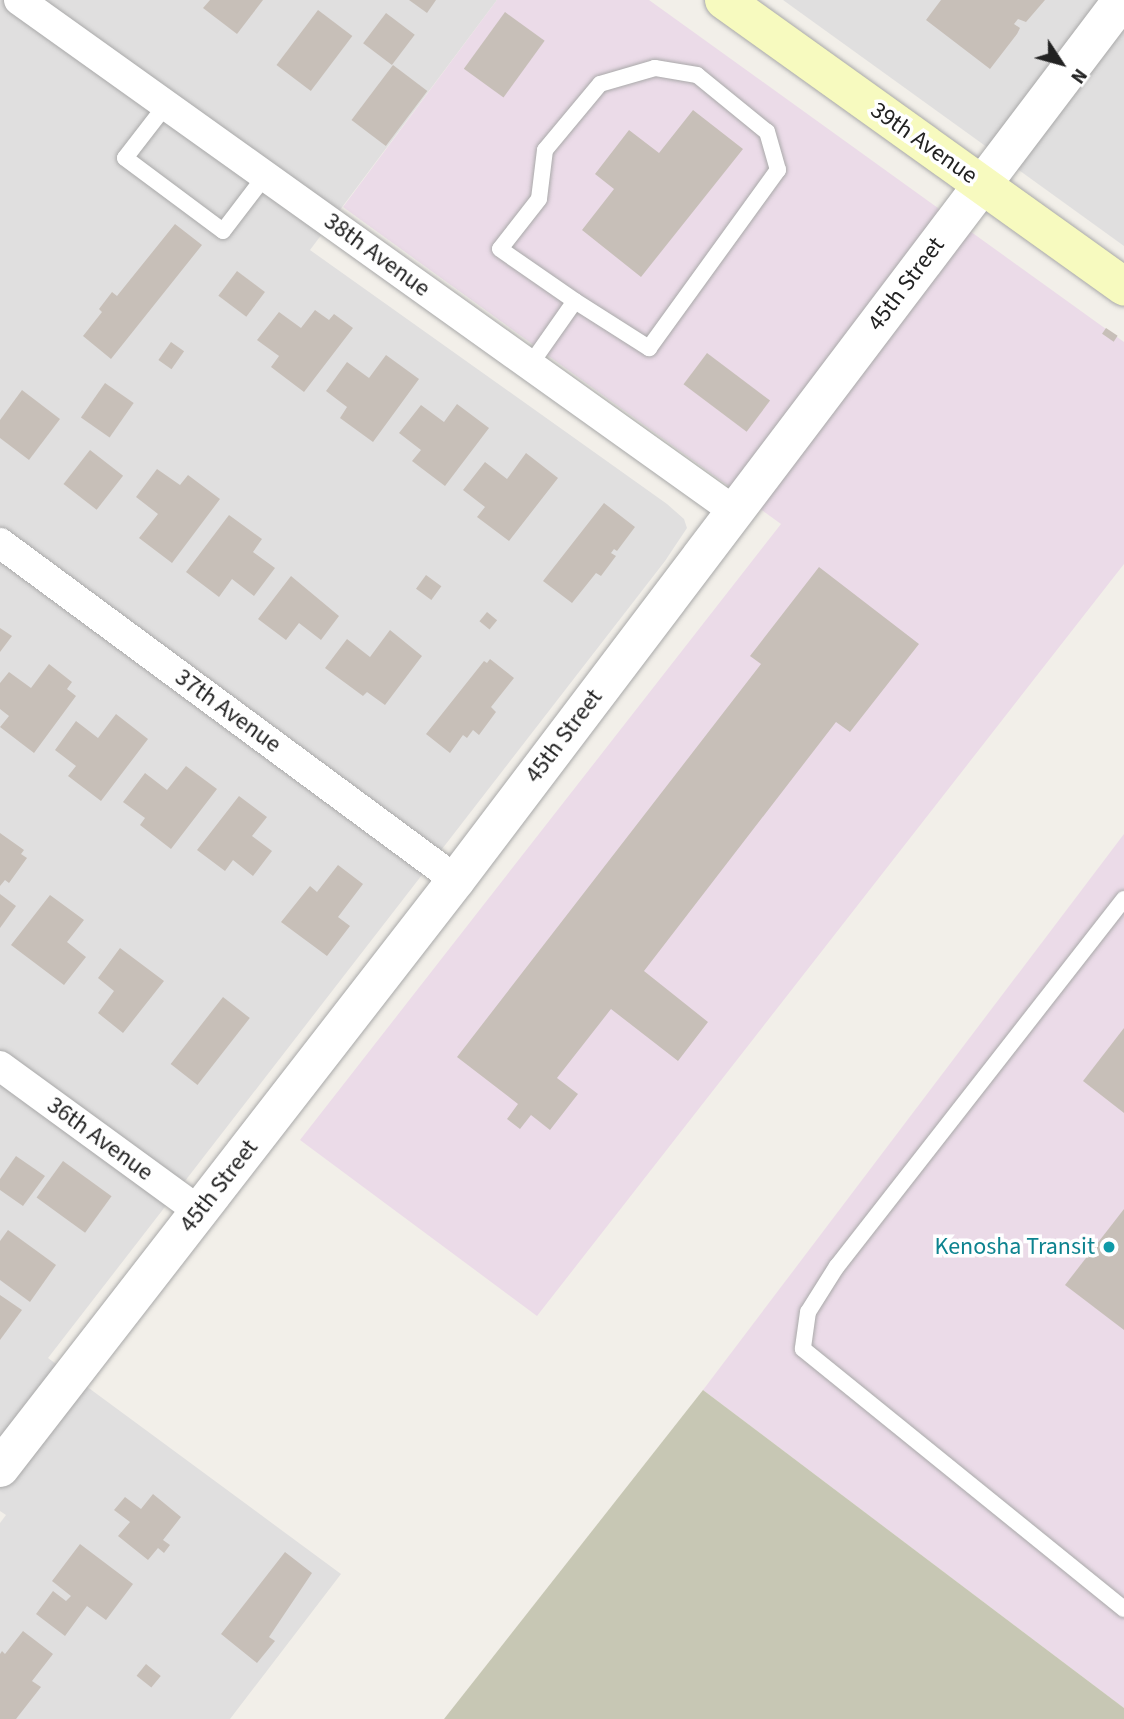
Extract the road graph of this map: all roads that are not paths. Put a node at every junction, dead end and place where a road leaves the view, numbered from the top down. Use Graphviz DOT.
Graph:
graph roads {
  1 [pos="19,0"];
  2 [pos="724,0"];
  3 [pos="1122,0"];
  4 [pos="166,105"];
  5 [pos="265,176"];
  6 [pos="982,183"];
  7 [pos="1124,286"];
  8 [pos="575,301"];
  9 [pos="530,365"];
  10 [pos="734,510"];
  11 [pos="0,543"];
  12 [pos="456,880"];
  13 [pos="1124,899"];
  14 [pos="0,1066"];
  15 [pos="200,1212"];
  16 [pos="0,1468"];
  17 [pos="1124,1609"];
  1 -- 4 [label="street, 38th Avenue"];
  2 -- 6 [label="main road, 39th Avenue"];
  3 -- 6 [label="street, 45th Street"];
  4 -- 5 [label="street, 38th Avenue"];
  4 -- 5 [label="lane"];
  5 -- 9 [label="street, 38th Avenue"];
  6 -- 7 [label="main road, 39th Avenue"];
  6 -- 10 [label="street, 45th Street"];
  8 -- 8 [label="lane"];
  8 -- 9 [label="lane"];
  9 -- 10 [label="street, 38th Avenue"];
  10 -- 12 [label="street, 45th Street"];
  11 -- 12 [label="street, 37th Avenue"];
  12 -- 15 [label="street, 45th Street"];
  13 -- 17 [label="lane"];
  14 -- 15 [label="street, 36th Avenue"];
  15 -- 16 [label="street, 45th Street"];
}
